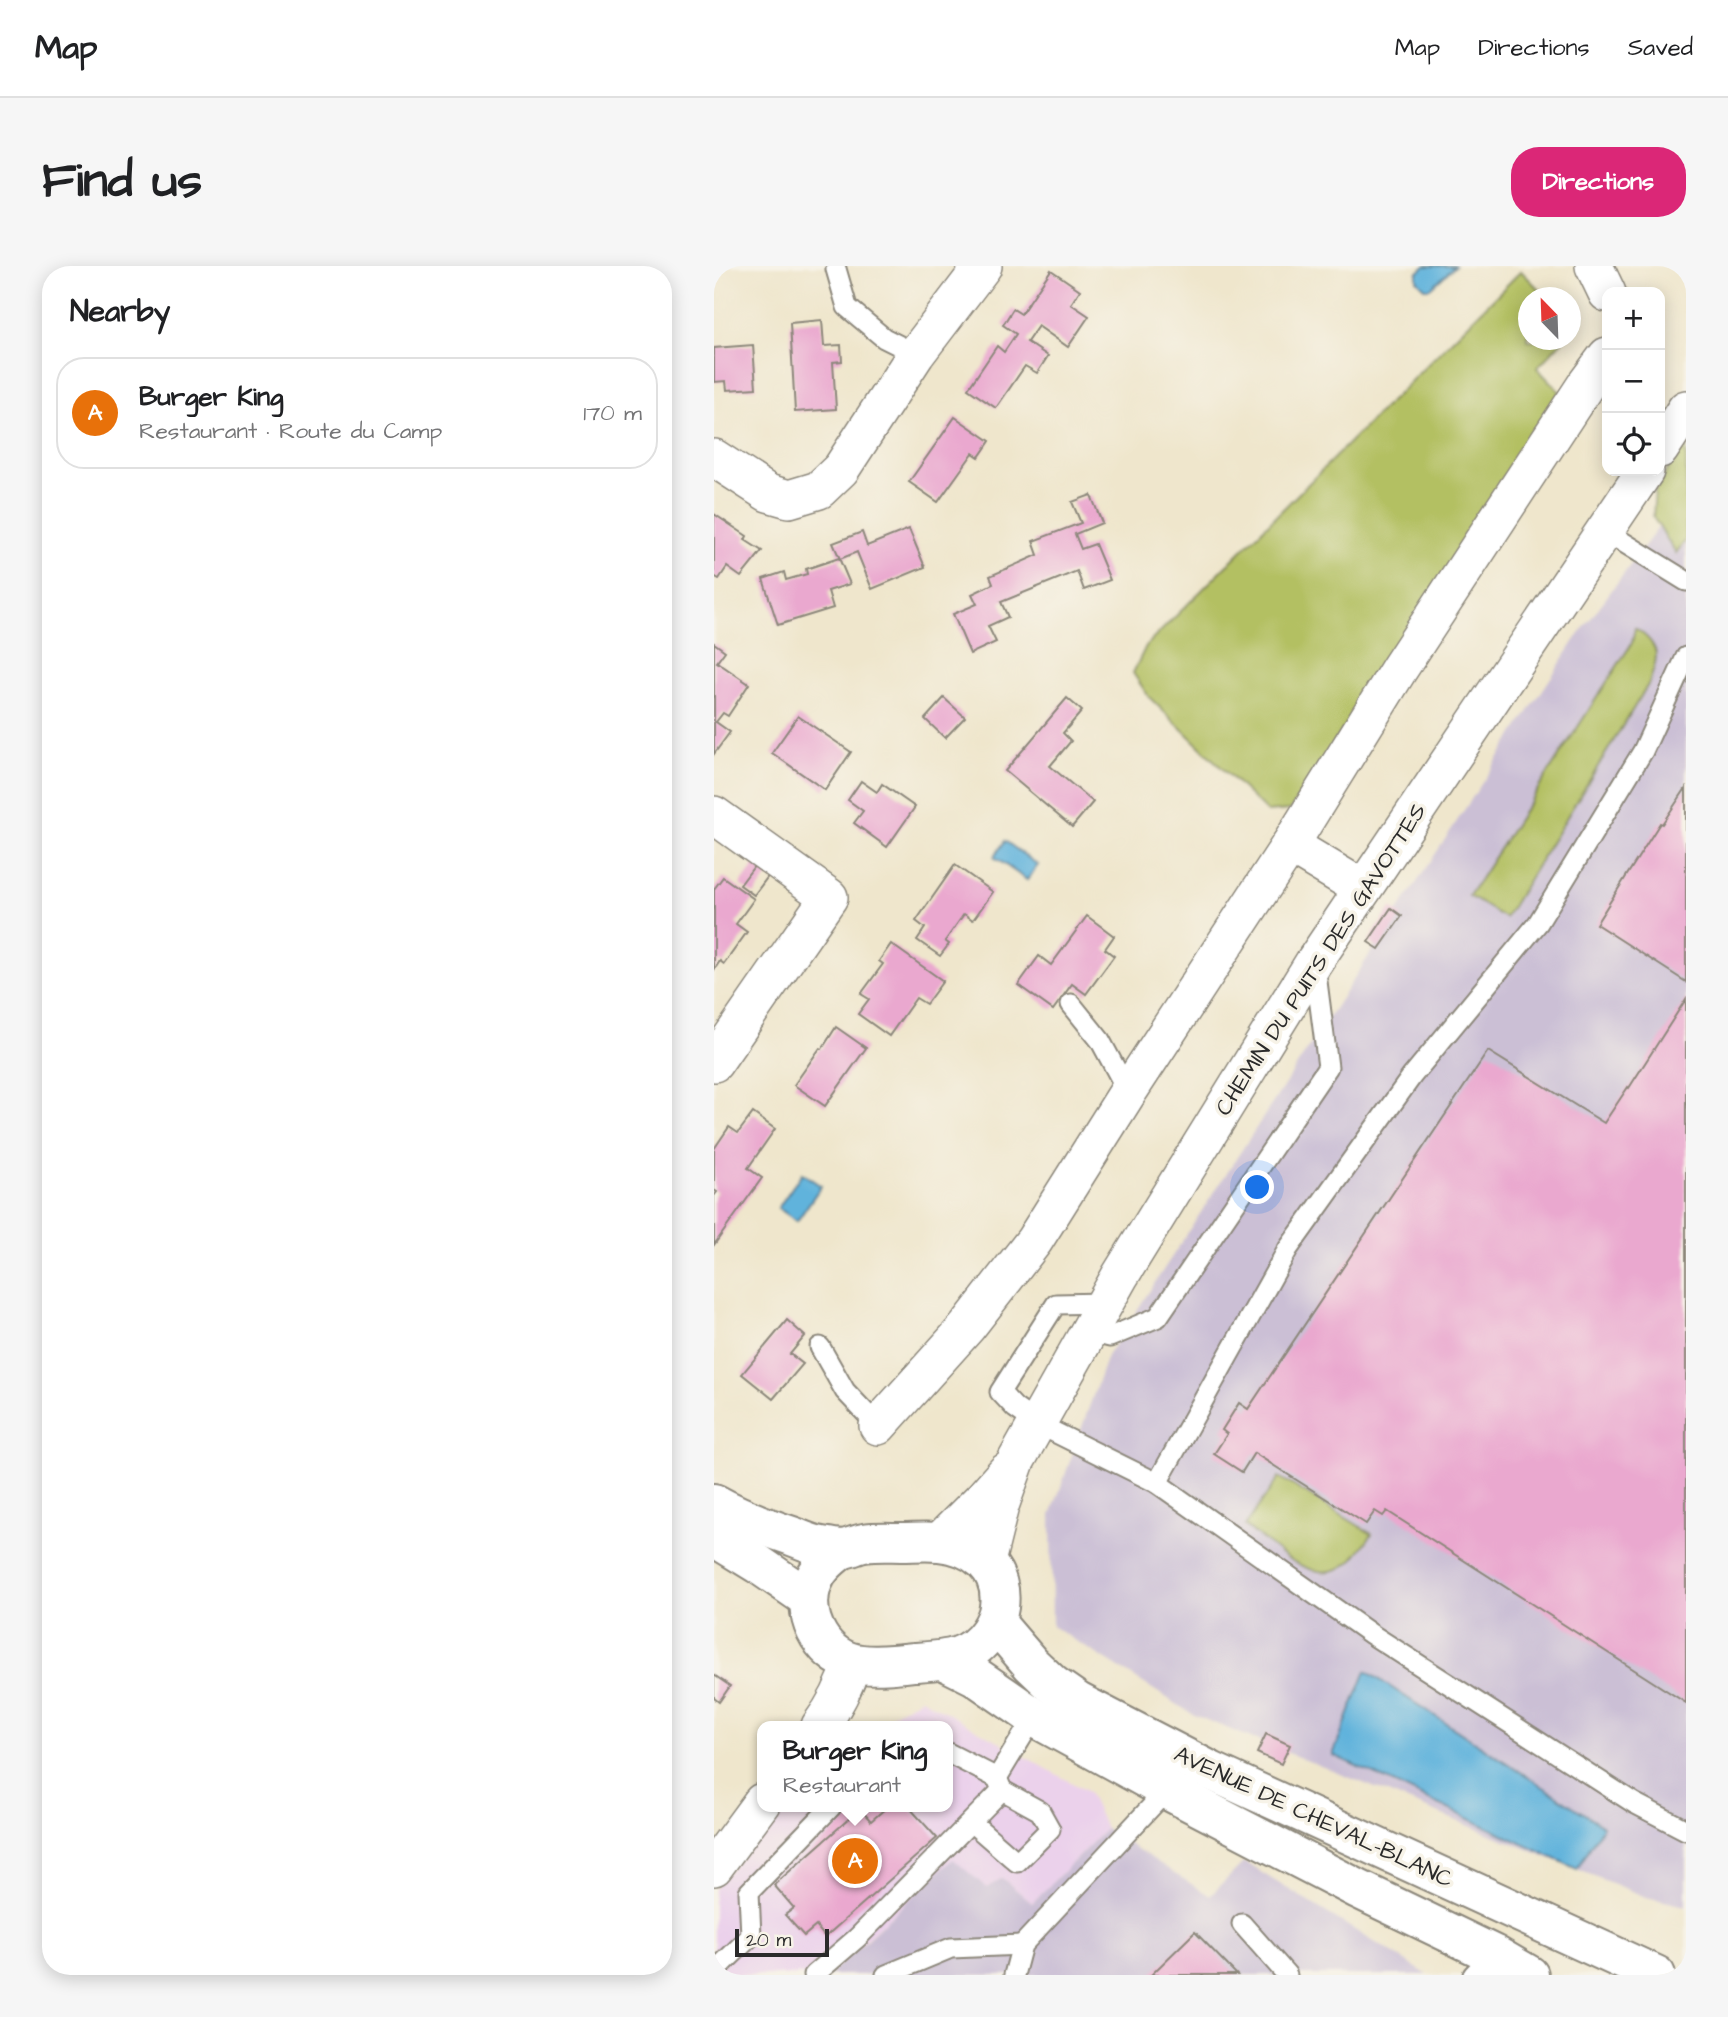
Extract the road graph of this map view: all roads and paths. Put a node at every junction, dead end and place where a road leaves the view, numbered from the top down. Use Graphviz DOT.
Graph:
graph roads {
  1 [pos="983,266"];
  2 [pos="1594,266"];
  3 [pos="836,269"];
  4 [pos="1604,287"];
  5 [pos="916,354"];
  6 [pos="1602,363"];
  7 [pos="1686,409"];
  8 [pos="1665,441"];
  9 [pos="714,458"];
  10 [pos="1642,476"];
  11 [pos="1605,531"];
  12 [pos="1686,581"];
  13 [pos="1686,657"];
  14 [pos="714,815"];
  15 [pos="1290,845"];
  16 [pos="1363,889"];
  17 [pos="1314,961"];
  18 [pos="1071,1004"];
  19 [pos="714,1063"];
  20 [pos="1128,1092"];
  21 [pos="1097,1318"];
  22 [pos="820,1346"];
  23 [pos="1038,1424"];
  24 [pos="877,1426"];
  25 [pos="1016,1461"];
  26 [pos="1157,1483"];
  27 [pos="714,1503"];
  28 [pos="714,1537"];
  29 [pos="939,1542"];
  30 [pos="842,1549"];
  31 [pos="986,1562"];
  32 [pos="809,1599"];
  33 [pos="995,1622"];
  34 [pos="943,1660"];
  35 [pos="852,1663"];
  36 [pos="1034,1717"];
  37 [pos="824,1721"];
  38 [pos="953,1756"];
  39 [pos="1000,1784"];
  40 [pos="1167,1790"];
  41 [pos="757,1809"];
  42 [pos="826,1812"];
  43 [pos="971,1822"];
  44 [pos="1686,1830"];
  45 [pos="714,1867"];
  46 [pos="1242,1924"];
  47 [pos="1022,1945"];
  48 [pos="1483,1964"];
  49 [pos="714,1972"];
  50 [pos="814,1975"];
  51 [pos="886,1975"];
  52 [pos="1014,1975"];
  53 [pos="1287,1975"];
  54 [pos="1530,1975"];
  55 [pos="1656,1975"];
  1 -- 5 [label="street"];
  2 -- 4 [label="street"];
  3 -- 5 [label="lane"];
  5 -- 9 [label="street"];
  6 -- 15 [label="street"];
  7 -- 8 [label="street"];
  10 -- 11 [label="street, CHEMIN DU PUITS DES GAVOTTES"];
  11 -- 12 [label="lane"];
  11 -- 16 [label="street, CHEMIN DU PUITS DES GAVOTTES"];
  13 -- 26 [label="lane"];
  14 -- 19 [label="street"];
  15 -- 16 [label="street"];
  15 -- 20 [label="street"];
  16 -- 17 [label="street, CHEMIN DU PUITS DES GAVOTTES"];
  17 -- 21 [label="street, CHEMIN DU PUITS DES GAVOTTES"];
  17 -- 21 [label="lane"];
  18 -- 20 [label="lane"];
  20 -- 24 [label="street"];
  21 -- 23 [label="street, CHEMIN DU PUITS DES GAVOTTES"];
  21 -- 23 [label="lane"];
  22 -- 24 [label="lane"];
  23 -- 25 [label="street, CHEMIN DU PUITS DES GAVOTTES"];
  23 -- 26 [label="lane"];
  25 -- 29 [label="street, CHEMIN DU PUITS DES GAVOTTES"];
  25 -- 31 [label="street, CHEMIN DU PUITS DES GAVOTTES"];
  26 -- 44 [label="lane"];
  27 -- 30 [label="main road"];
  28 -- 32 [label="main road"];
  29 -- 30 [label="main road"];
  29 -- 31 [label="main road"];
  30 -- 32 [label="main road"];
  31 -- 33 [label="main road"];
  32 -- 35 [label="main road"];
  33 -- 34 [label="main road"];
  33 -- 55 [label="main road, AVENUE DE CHEVAL-BLANC"];
  34 -- 35 [label="main road"];
  34 -- 36 [label="main road, AVENUE DE CHEVAL-BLANC"];
  35 -- 37 [label="street"];
  36 -- 39 [label="lane"];
  36 -- 40 [label="main road, AVENUE DE CHEVAL-BLANC"];
  38 -- 39 [label="lane"];
  39 -- 43 [label="lane"];
  39 -- 43 [label="lane"];
  40 -- 47 [label="lane"];
  40 -- 48 [label="main road, AVENUE DE CHEVAL-BLANC"];
  41 -- 45 [label="street"];
  42 -- 49 [label="lane"];
  43 -- 50 [label="lane"];
  46 -- 53 [label="lane"];
  47 -- 51 [label="lane"];
  47 -- 52 [label="lane"];
  48 -- 54 [label="main road, AVENUE DE CHEVAL-BLANC"];
}
